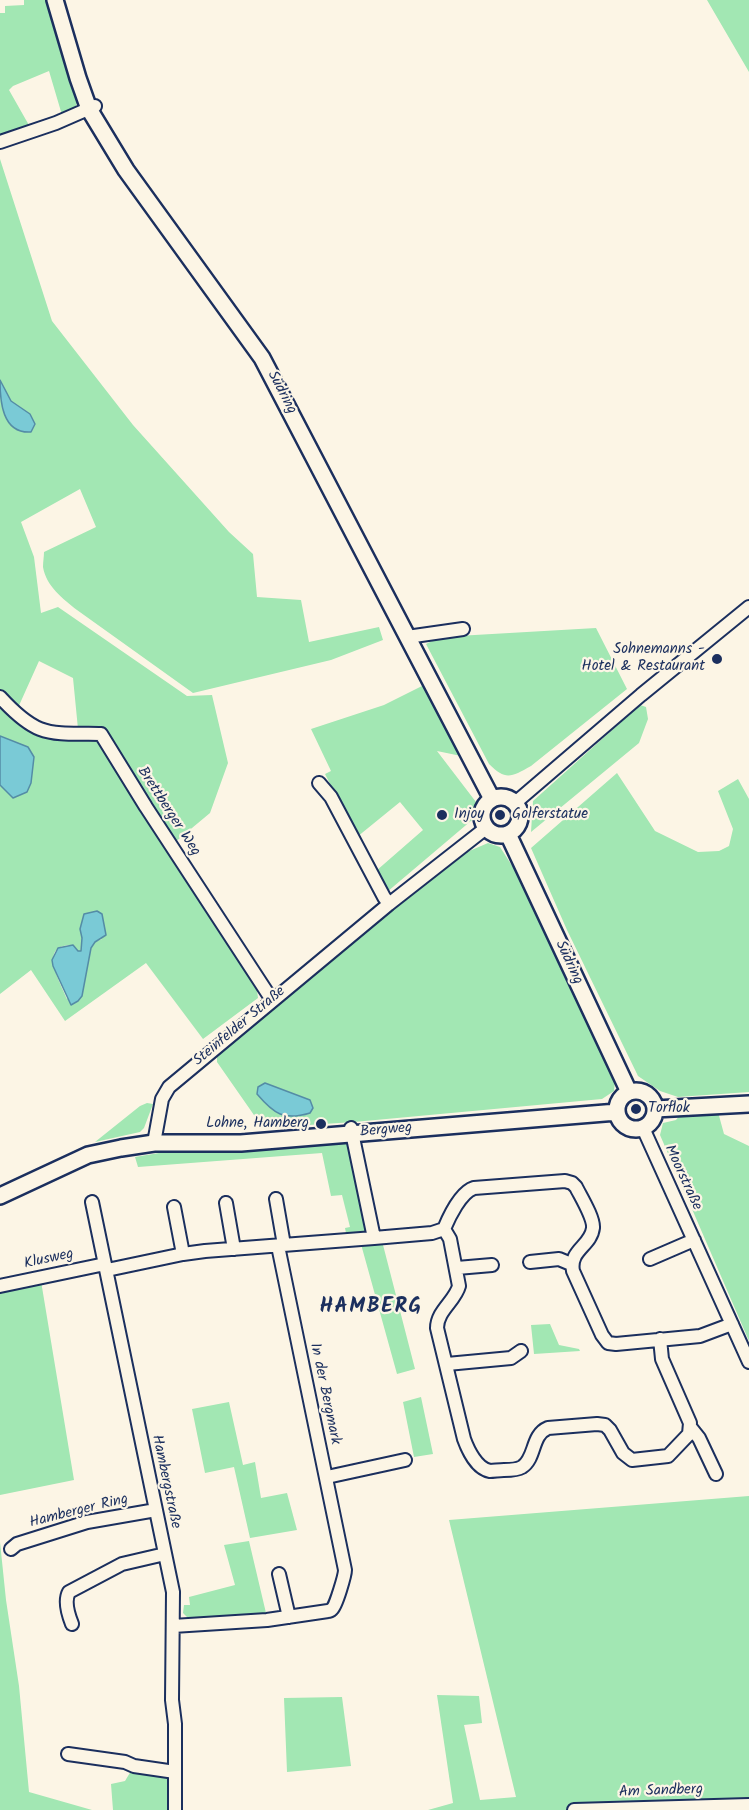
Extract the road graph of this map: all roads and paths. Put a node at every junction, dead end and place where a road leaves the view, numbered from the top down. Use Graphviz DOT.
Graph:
graph roads {
  1 [pos="55,0"];
  2 [pos="92,107"];
  3 [pos="0,142"];
  4 [pos="749,607"];
  5 [pos="463,629"];
  6 [pos="407,636"];
  7 [pos="0,697"];
  8 [pos="319,783"];
  9 [pos="492,799"];
  10 [pos="515,803"];
  11 [pos="486,828"];
  12 [pos="508,834"];
  13 [pos="389,904"];
  14 [pos="272,1000"];
  15 [pos="629,1092"];
  16 [pos="749,1104"];
  17 [pos="655,1108"];
  18 [pos="617,1112"];
  19 [pos="643,1128"];
  20 [pos="351,1131"];
  21 [pos="154,1143"];
  22 [pos="0,1196"];
  23 [pos="276,1200"];
  24 [pos="92,1202"];
  25 [pos="226,1203"];
  26 [pos="174,1207"];
  27 [pos="444,1229"];
  28 [pos="374,1238"];
  29 [pos="694,1240"];
  30 [pos="281,1246"];
  31 [pos="234,1249"];
  32 [pos="183,1254"];
  33 [pos="650,1259"];
  34 [pos="530,1262"];
  35 [pos="571,1263"];
  36 [pos="492,1265"];
  37 [pos="106,1267"];
  38 [pos="457,1268"];
  39 [pos="0,1286"];
  40 [pos="732,1324"];
  41 [pos="660,1340"];
  42 [pos="521,1351"];
  43 [pos="749,1362"];
  44 [pos="447,1364"];
  45 [pos="691,1428"];
  46 [pos="405,1460"];
  47 [pos="716,1474"];
  48 [pos="327,1477"];
  49 [pos="156,1510"];
  50 [pos="10,1549"];
  51 [pos="165,1554"];
  52 [pos="279,1574"];
  53 [pos="290,1617"];
  54 [pos="72,1624"];
  55 [pos="173,1626"];
  56 [pos="68,1754"];
  57 [pos="175,1772"];
  58 [pos="749,1805"];
  59 [pos="175,1810"];
  60 [pos="574,1810"];
  1 -- 2 [label="main road, Südring"];
  2 -- 3 [label="street"];
  2 -- 6 [label="main road, Südring"];
  4 -- 10 [label="street"];
  5 -- 6 [label="street"];
  6 -- 9 [label="main road, Südring"];
  7 -- 14 [label="street, Brettberger Weg"];
  8 -- 13 [label="street"];
  9 -- 10 [label="main road"];
  9 -- 11 [label="main road"];
  10 -- 12 [label="main road"];
  11 -- 12 [label="main road"];
  11 -- 13 [label="street, Steinfelder Straße"];
  12 -- 15 [label="main road, Südring"];
  13 -- 14 [label="street, Steinfelder Straße"];
  14 -- 21 [label="street, Steinfelder Straße"];
  15 -- 17 [label="main road"];
  15 -- 18 [label="main road"];
  16 -- 17 [label="main road"];
  17 -- 19 [label="main road"];
  18 -- 19 [label="main road"];
  18 -- 20 [label="main road, Bergweg"];
  19 -- 29 [label="street, Moorstraße"];
  20 -- 21 [label="main road, Bergweg"];
  20 -- 28 [label="street"];
  21 -- 22 [label="main road"];
  23 -- 30 [label="street, In der Bergmark"];
  24 -- 37 [label="street, Hambergstraße"];
  25 -- 31 [label="street"];
  26 -- 32 [label="street"];
  27 -- 28 [label="street"];
  27 -- 35 [label="street"];
  27 -- 38 [label="street"];
  28 -- 30 [label="street"];
  29 -- 33 [label="street"];
  29 -- 40 [label="street, Moorstraße"];
  30 -- 31 [label="street"];
  30 -- 48 [label="street, In der Bergmark"];
  31 -- 32 [label="street"];
  32 -- 37 [label="street"];
  34 -- 35 [label="street"];
  35 -- 41 [label="street"];
  36 -- 38 [label="street"];
  37 -- 39 [label="street, Klusweg"];
  37 -- 49 [label="street, Hambergstraße"];
  38 -- 44 [label="street"];
  40 -- 41 [label="street"];
  40 -- 43 [label="street, Moorstraße"];
  41 -- 45 [label="street"];
  42 -- 44 [label="street"];
  44 -- 45 [label="street"];
  45 -- 47 [label="street"];
  46 -- 48 [label="street"];
  48 -- 53 [label="street, In der Bergmark"];
  49 -- 50 [label="street, Hamberger Ring"];
  49 -- 51 [label="street, Hambergstraße"];
  51 -- 54 [label="street"];
  51 -- 55 [label="street, Hambergstraße"];
  52 -- 53 [label="street"];
  53 -- 55 [label="street, In der Bergmark"];
  55 -- 57 [label="street, Hambergstraße"];
  56 -- 57 [label="street"];
  57 -- 59 [label="street, Hambergstraße"];
  58 -- 60 [label="street, Am Sandberg"];
}
